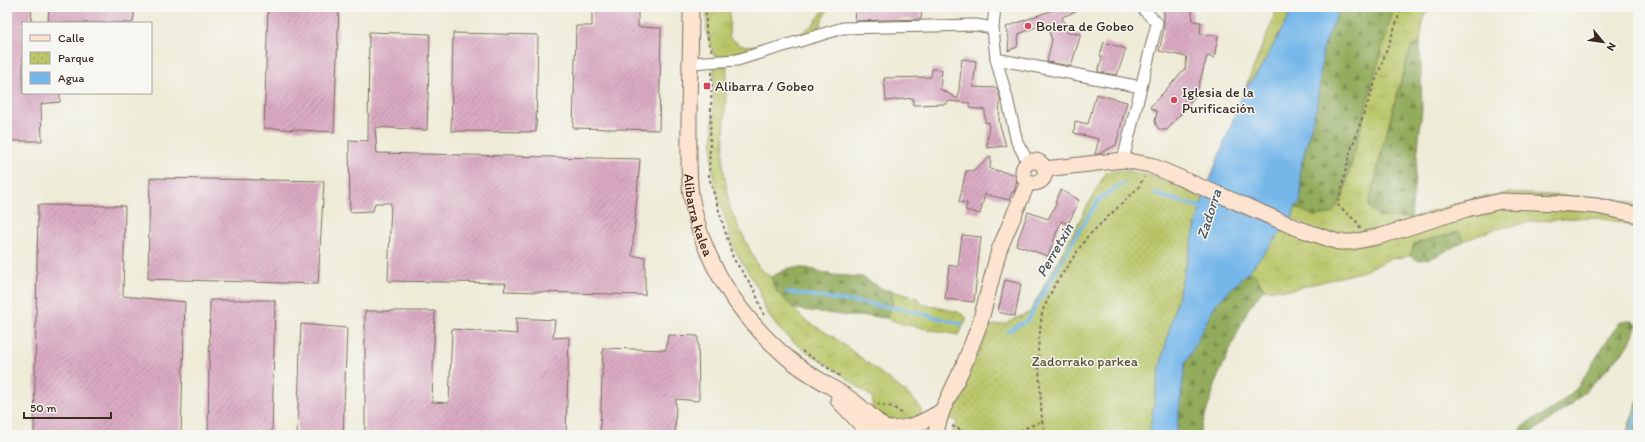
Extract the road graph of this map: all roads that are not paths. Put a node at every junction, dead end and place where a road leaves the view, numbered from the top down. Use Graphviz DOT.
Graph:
graph roads {
  1 [pos="691,7"];
  2 [pos="995,7"];
  3 [pos="1141,7"];
  4 [pos="993,28"];
  5 [pos="996,59"];
  6 [pos="690,63"];
  7 [pos="1141,87"];
  8 [pos="1123,160"];
  9 [pos="1028,162"];
  10 [pos="1045,169"];
  11 [pos="1028,182"];
  12 [pos="1638,215"];
  13 [pos="817,379"];
  14 [pos="939,423"];
  15 [pos="889,432"];
  16 [pos="871,435"];
  1 -- 6 [label="street, Alibarra kalea"];
  2 -- 4 [label="street"];
  3 -- 7 [label="street"];
  4 -- 5 [label="street"];
  4 -- 6 [label="street"];
  5 -- 7 [label="street"];
  5 -- 9 [label="street"];
  6 -- 13 [label="street, Alibarra kalea"];
  7 -- 8 [label="street"];
  8 -- 10 [label="street"];
  8 -- 12 [label="street"];
  9 -- 10 [label="street"];
  9 -- 11 [label="street"];
  10 -- 11 [label="street"];
  11 -- 14 [label="street"];
  13 -- 15 [label="street, Alibarra kalea"];
  13 -- 16 [label="street, Alibarra kalea"];
  14 -- 15 [label="street"];
}
